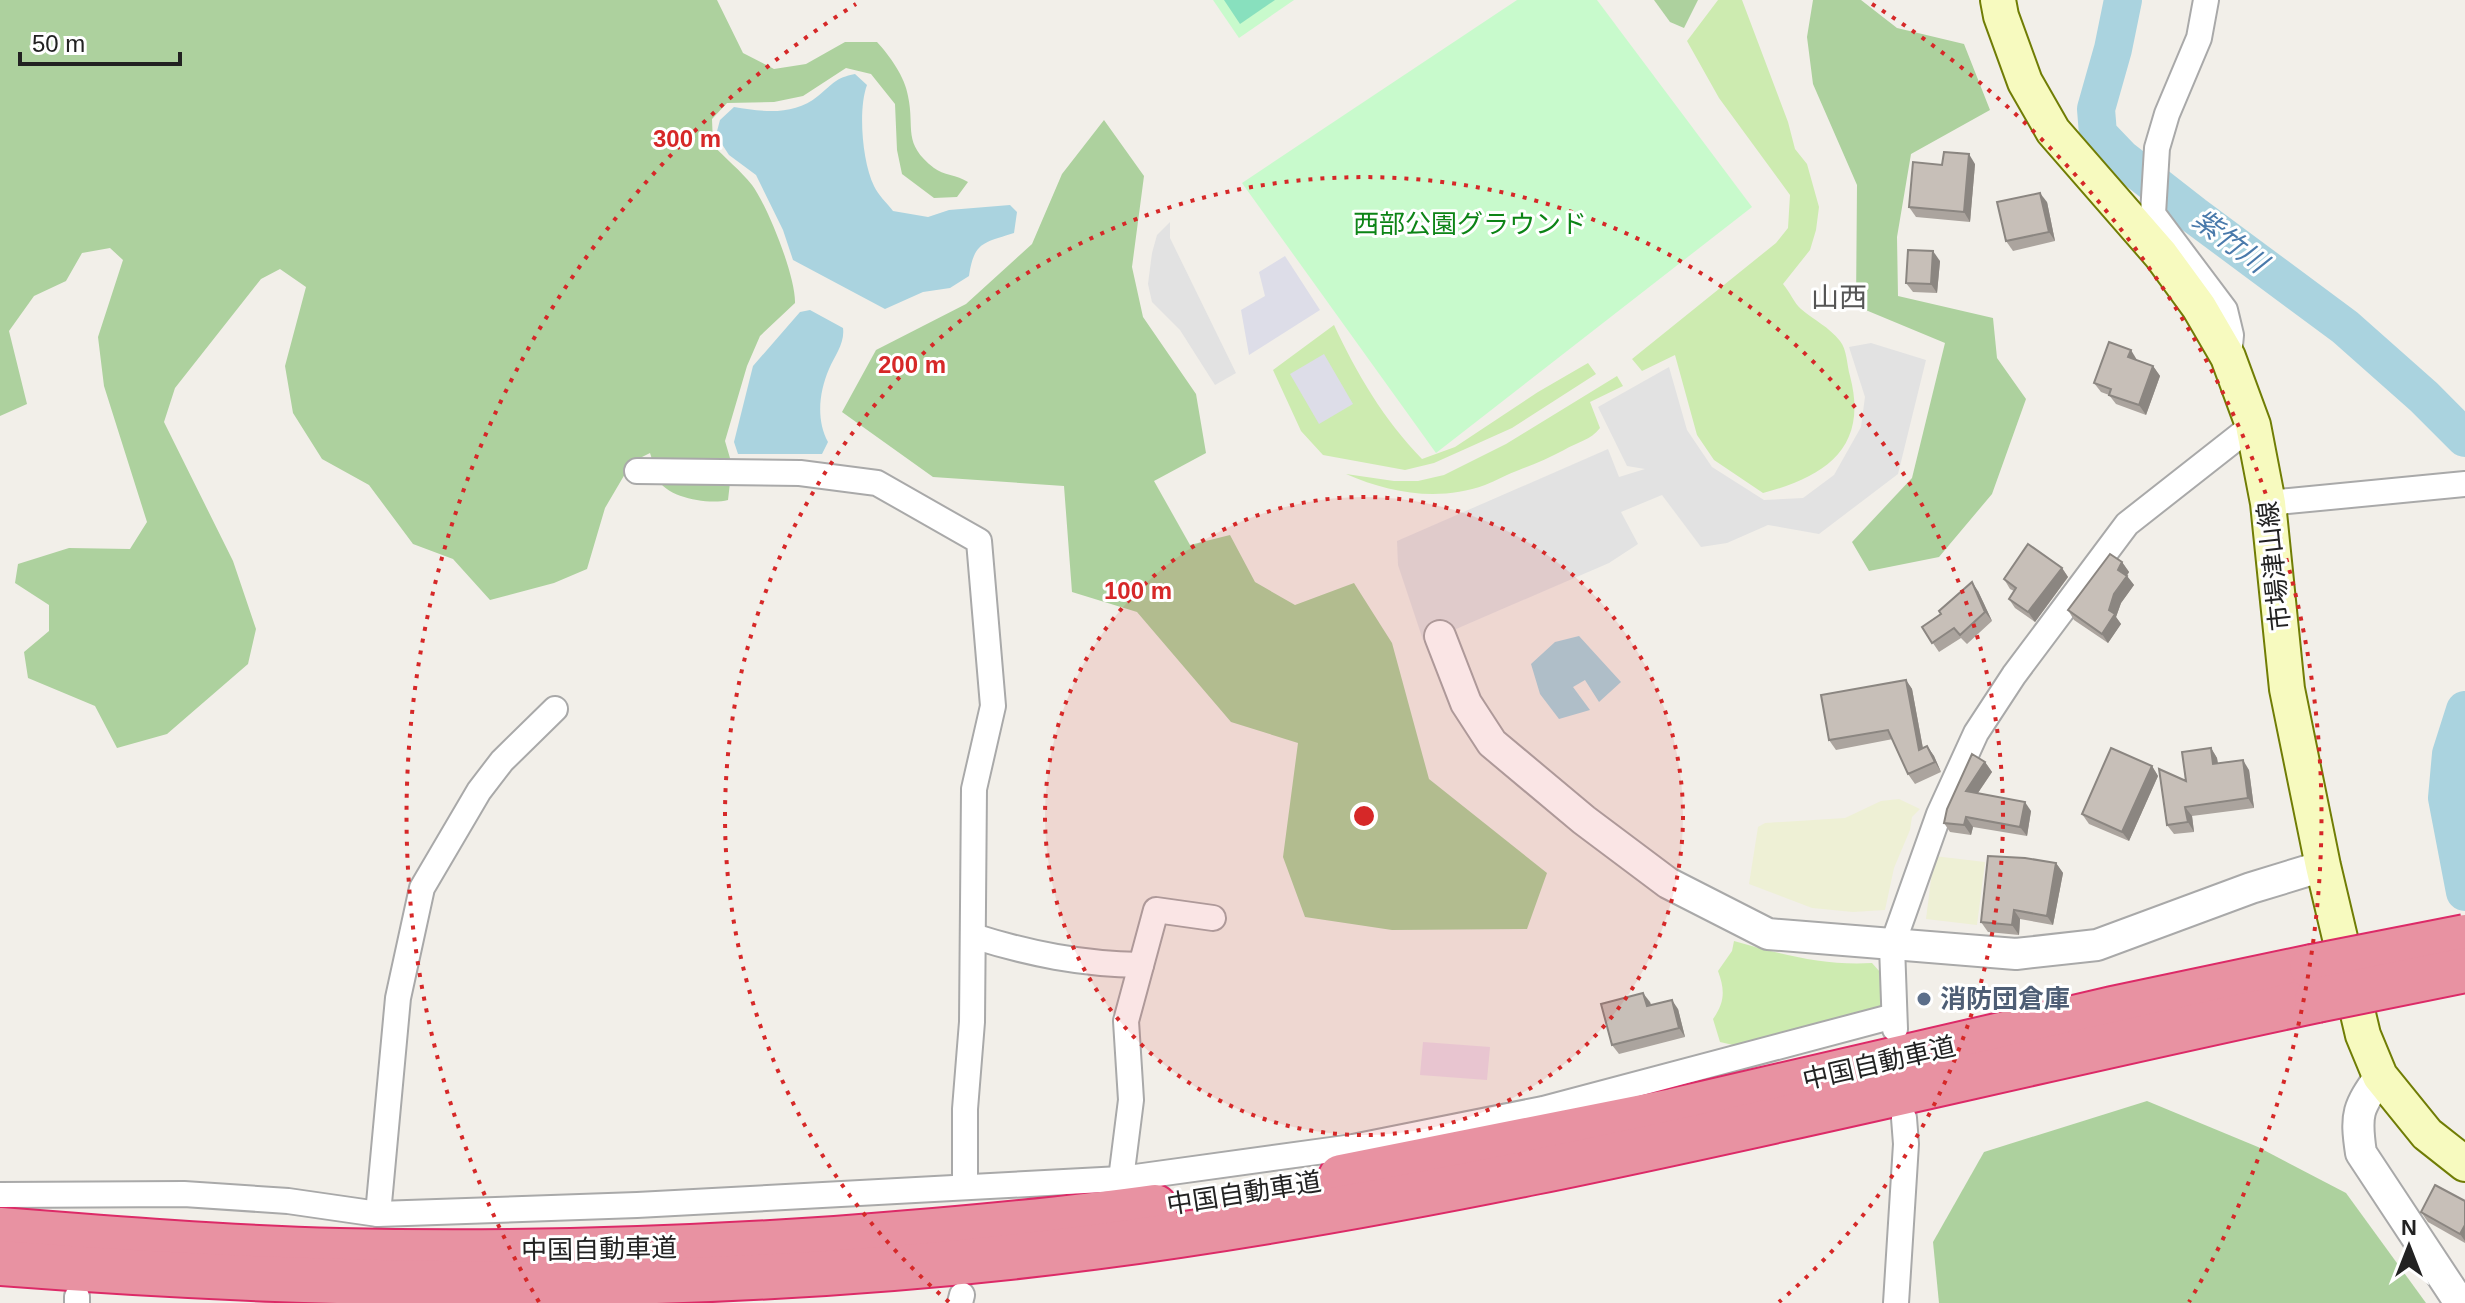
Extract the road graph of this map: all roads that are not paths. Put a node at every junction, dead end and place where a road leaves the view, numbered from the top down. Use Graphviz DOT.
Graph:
graph roads {
  1 [pos="1998,0"];
  2 [pos="2206,0"];
  3 [pos="2228,357"];
  4 [pos="2253,425"];
  5 [pos="637,471"];
  6 [pos="2465,484"];
  7 [pos="2268,503"];
  8 [pos="1440,636"];
  9 [pos="555,709"];
  10 [pos="2323,866"];
  11 [pos="1213,918"];
  12 [pos="973,936"];
  13 [pos="2465,937"];
  14 [pos="1892,946"];
  15 [pos="1141,965"];
  16 [pos="2465,970"];
  17 [pos="2314,984"];
  18 [pos="2380,1076"];
  19 [pos="1904,1118"];
  20 [pos="2465,1164"];
  21 [pos="1121,1179"];
  22 [pos="965,1187"];
  23 [pos="0,1195"];
  24 [pos="378,1214"];
  25 [pos="0,1230"];
  26 [pos="0,1263"];
  27 [pos="1896,1303"];
  28 [pos="2460,1303"];
  1 -- 3 [label="main road, 市場津山線"];
  2 -- 3 [label="street"];
  3 -- 4 [label="main road, 市場津山線"];
  4 -- 7 [label="main road, 市場津山線"];
  4 -- 14 [label="street"];
  5 -- 12 [label="street"];
  6 -- 7 [label="street"];
  7 -- 10 [label="main road, 市場津山線"];
  8 -- 14 [label="street"];
  9 -- 24 [label="street"];
  10 -- 14 [label="street"];
  10 -- 18 [label="main road, 市場津山線"];
  11 -- 15 [label="street"];
  12 -- 15 [label="street"];
  12 -- 22 [label="street"];
  13 -- 17 [label="highway, 中国自動車道, bridge"];
  14 -- 21 [label="street"];
  15 -- 21 [label="street"];
  16 -- 17 [label="highway, 中国自動車道, bridge"];
  17 -- 25 [label="highway, 中国自動車道"];
  17 -- 26 [label="highway, 中国自動車道"];
  18 -- 20 [label="main road, 市場津山線"];
  18 -- 28 [label="street"];
  19 -- 27 [label="street"];
  21 -- 22 [label="street"];
  22 -- 24 [label="street"];
  23 -- 24 [label="street"];
}
